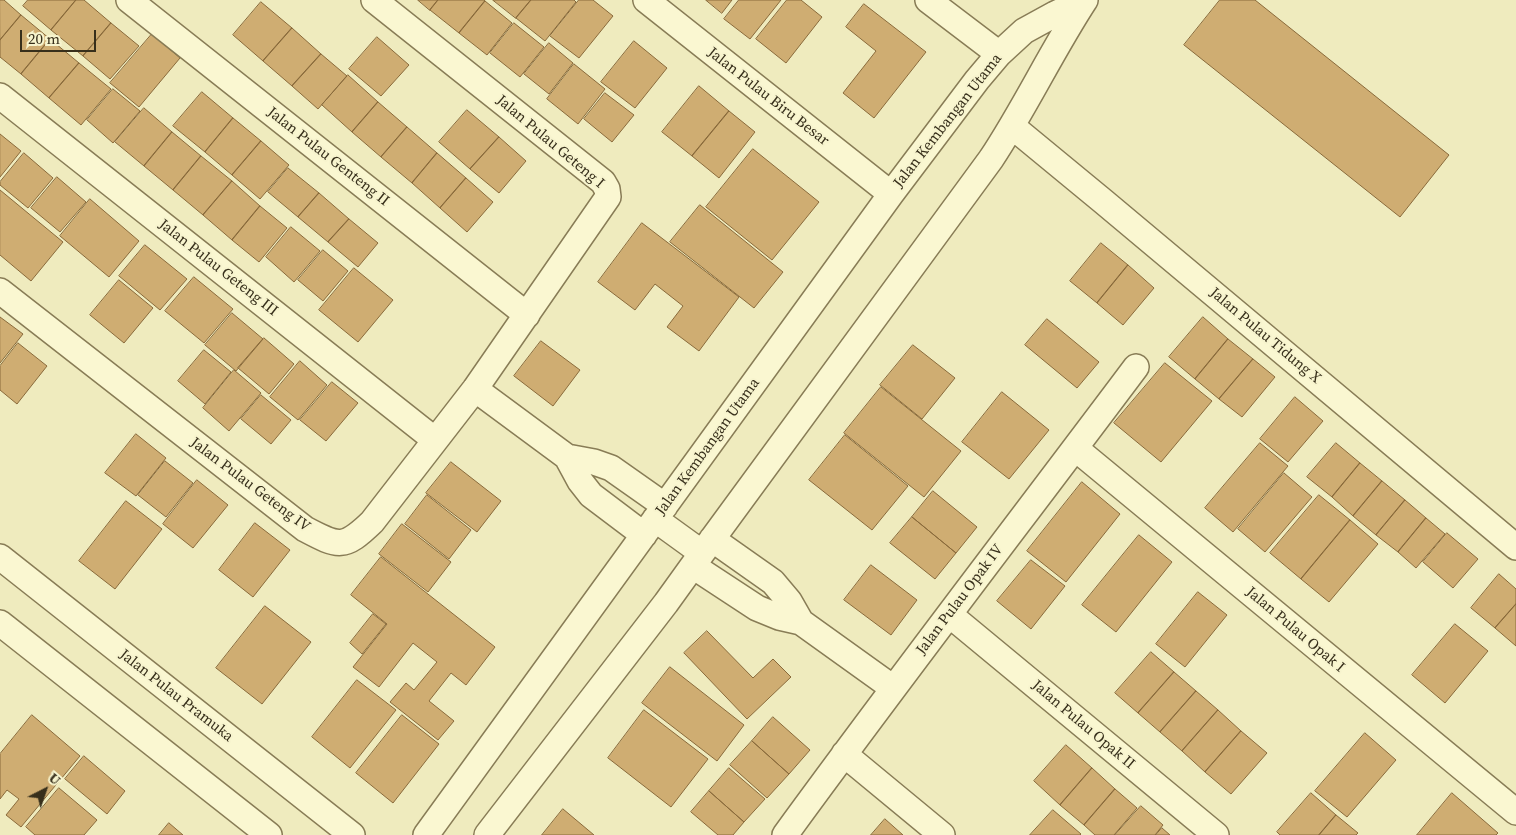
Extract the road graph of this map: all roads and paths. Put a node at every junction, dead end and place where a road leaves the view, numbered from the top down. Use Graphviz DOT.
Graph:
graph roads {
  1 [pos="128,0"];
  2 [pos="374,0"];
  3 [pos="646,0"];
  4 [pos="928,0"];
  5 [pos="1085,0"];
  6 [pos="1024,30"];
  7 [pos="999,54"];
  8 [pos="1052,54"];
  9 [pos="0,96"];
  10 [pos="1013,127"];
  11 [pos="891,194"];
  12 [pos="0,291"];
  13 [pos="527,315"];
  14 [pos="1136,367"];
  15 [pos="475,389"];
  16 [pos="435,440"];
  17 [pos="1075,448"];
  18 [pos="567,457"];
  19 [pos="655,520"];
  20 [pos="1516,547"];
  21 [pos="702,553"];
  22 [pos="0,557"];
  23 [pos="950,615"];
  24 [pos="0,623"];
  25 [pos="893,688"];
  26 [pos="844,754"];
  27 [pos="1516,812"];
  28 [pos="269,835"];
  29 [pos="352,835"];
  30 [pos="426,835"];
  31 [pos="487,835"];
  32 [pos="786,835"];
  33 [pos="942,835"];
  34 [pos="1216,835"];
  1 -- 13 [label="street, Jalan Pulau Genteng II"];
  2 -- 13 [label="street, Jalan Pulau Geteng I"];
  3 -- 11 [label="street, Jalan Pulau Biru Besar"];
  4 -- 7 [label="street"];
  5 -- 6 [label="street, Jalan Kembangan Utama"];
  5 -- 8 [label="street, Jalan Kembangan Utama"];
  6 -- 7 [label="street, Jalan Kembangan Utama"];
  6 -- 8 [label="street"];
  7 -- 11 [label="street, Jalan Kembangan Utama"];
  8 -- 10 [label="street, Jalan Kembangan Utama"];
  9 -- 16 [label="street, Jalan Pulau Geteng III"];
  10 -- 20 [label="street, Jalan Pulau Tidung X"];
  10 -- 21 [label="street, Jalan Kembangan Utama"];
  11 -- 19 [label="street, Jalan Kembangan Utama"];
  12 -- 16 [label="street, Jalan Pulau Geteng IV"];
  13 -- 15 [label="street, Jalan Pulau Geteng I"];
  14 -- 17 [label="street, Jalan Pulau Opak IV"];
  15 -- 16 [label="street, Jalan Pulau Geteng IV"];
  15 -- 18 [label="street"];
  17 -- 23 [label="street, Jalan Pulau Opak IV"];
  17 -- 27 [label="street, Jalan Pulau Opak I"];
  18 -- 19 [label="street"];
  18 -- 19 [label="street"];
  19 -- 21 [label="street"];
  19 -- 30 [label="street, Jalan Kembangan Utama"];
  21 -- 25 [label="street"];
  21 -- 31 [label="street, Jalan Kembangan Utama"];
  22 -- 29 [label="street, Jalan Pulau Pramuka"];
  23 -- 25 [label="street, Jalan Pulau Opak IV"];
  23 -- 34 [label="street, Jalan Pulau Opak II"];
  24 -- 28 [label="street"];
  25 -- 26 [label="street, Jalan Pulau Opak IV"];
  26 -- 32 [label="street, Jalan Pulau Opak IV"];
  26 -- 33 [label="street"];
}
